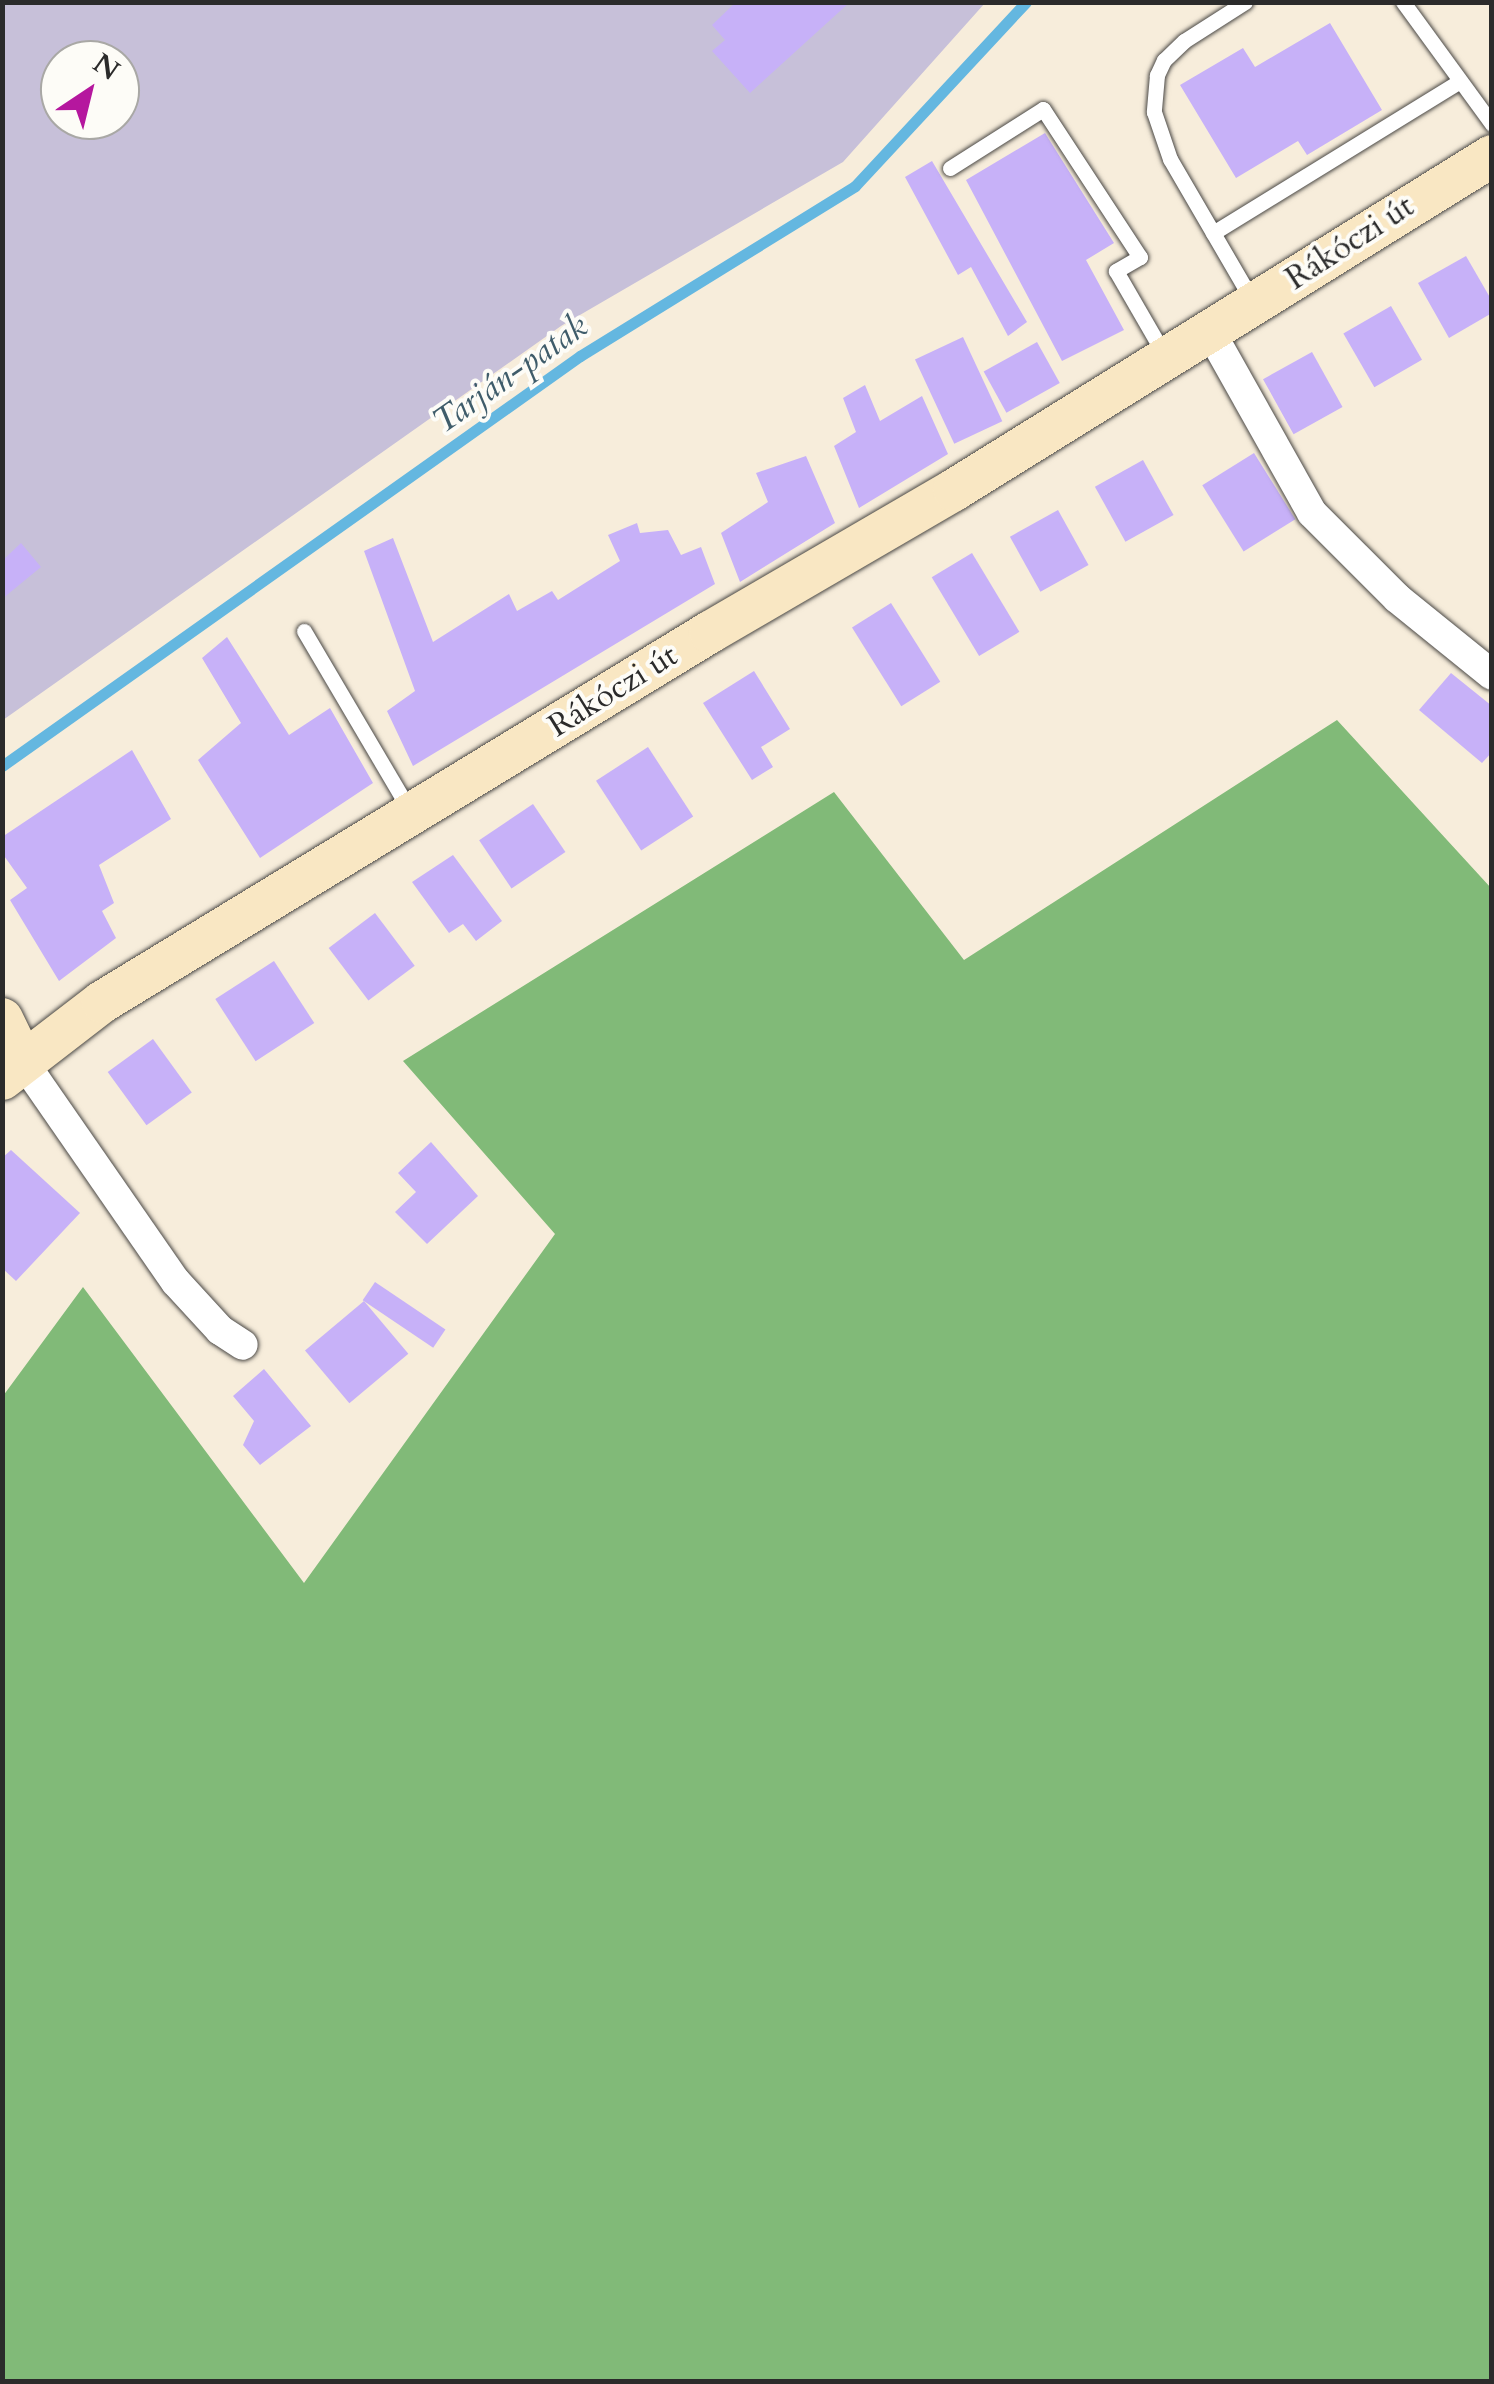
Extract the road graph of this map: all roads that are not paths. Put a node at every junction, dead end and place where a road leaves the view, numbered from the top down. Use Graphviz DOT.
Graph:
graph roads {
  1 [pos="1245,2"];
  2 [pos="1403,2"];
  3 [pos="1458,82"];
  4 [pos="1492,124"];
  5 [pos="1492,156"];
  6 [pos="950,168"];
  7 [pos="1214,234"];
  8 [pos="1255,304"];
  9 [pos="1211,333"];
  10 [pos="1166,360"];
  11 [pos="304,631"];
  12 [pos="1492,675"];
  13 [pos="412,814"];
  14 [pos="2,1018"];
  15 [pos="12,1069"];
  16 [pos="243,1345"];
  1 -- 7 [label="lane"];
  2 -- 3 [label="lane"];
  3 -- 4 [label="lane"];
  3 -- 7 [label="lane"];
  5 -- 8 [label="main road, Rákóczi út"];
  6 -- 10 [label="lane"];
  7 -- 8 [label="lane"];
  8 -- 9 [label="main road, Rákóczi út"];
  9 -- 10 [label="main road, Rákóczi út"];
  9 -- 12 [label="street"];
  10 -- 13 [label="main road, Rákóczi út"];
  11 -- 13 [label="lane"];
  13 -- 15 [label="main road, Rákóczi út"];
  14 -- 15 [label="main road"];
  15 -- 16 [label="street"];
}
